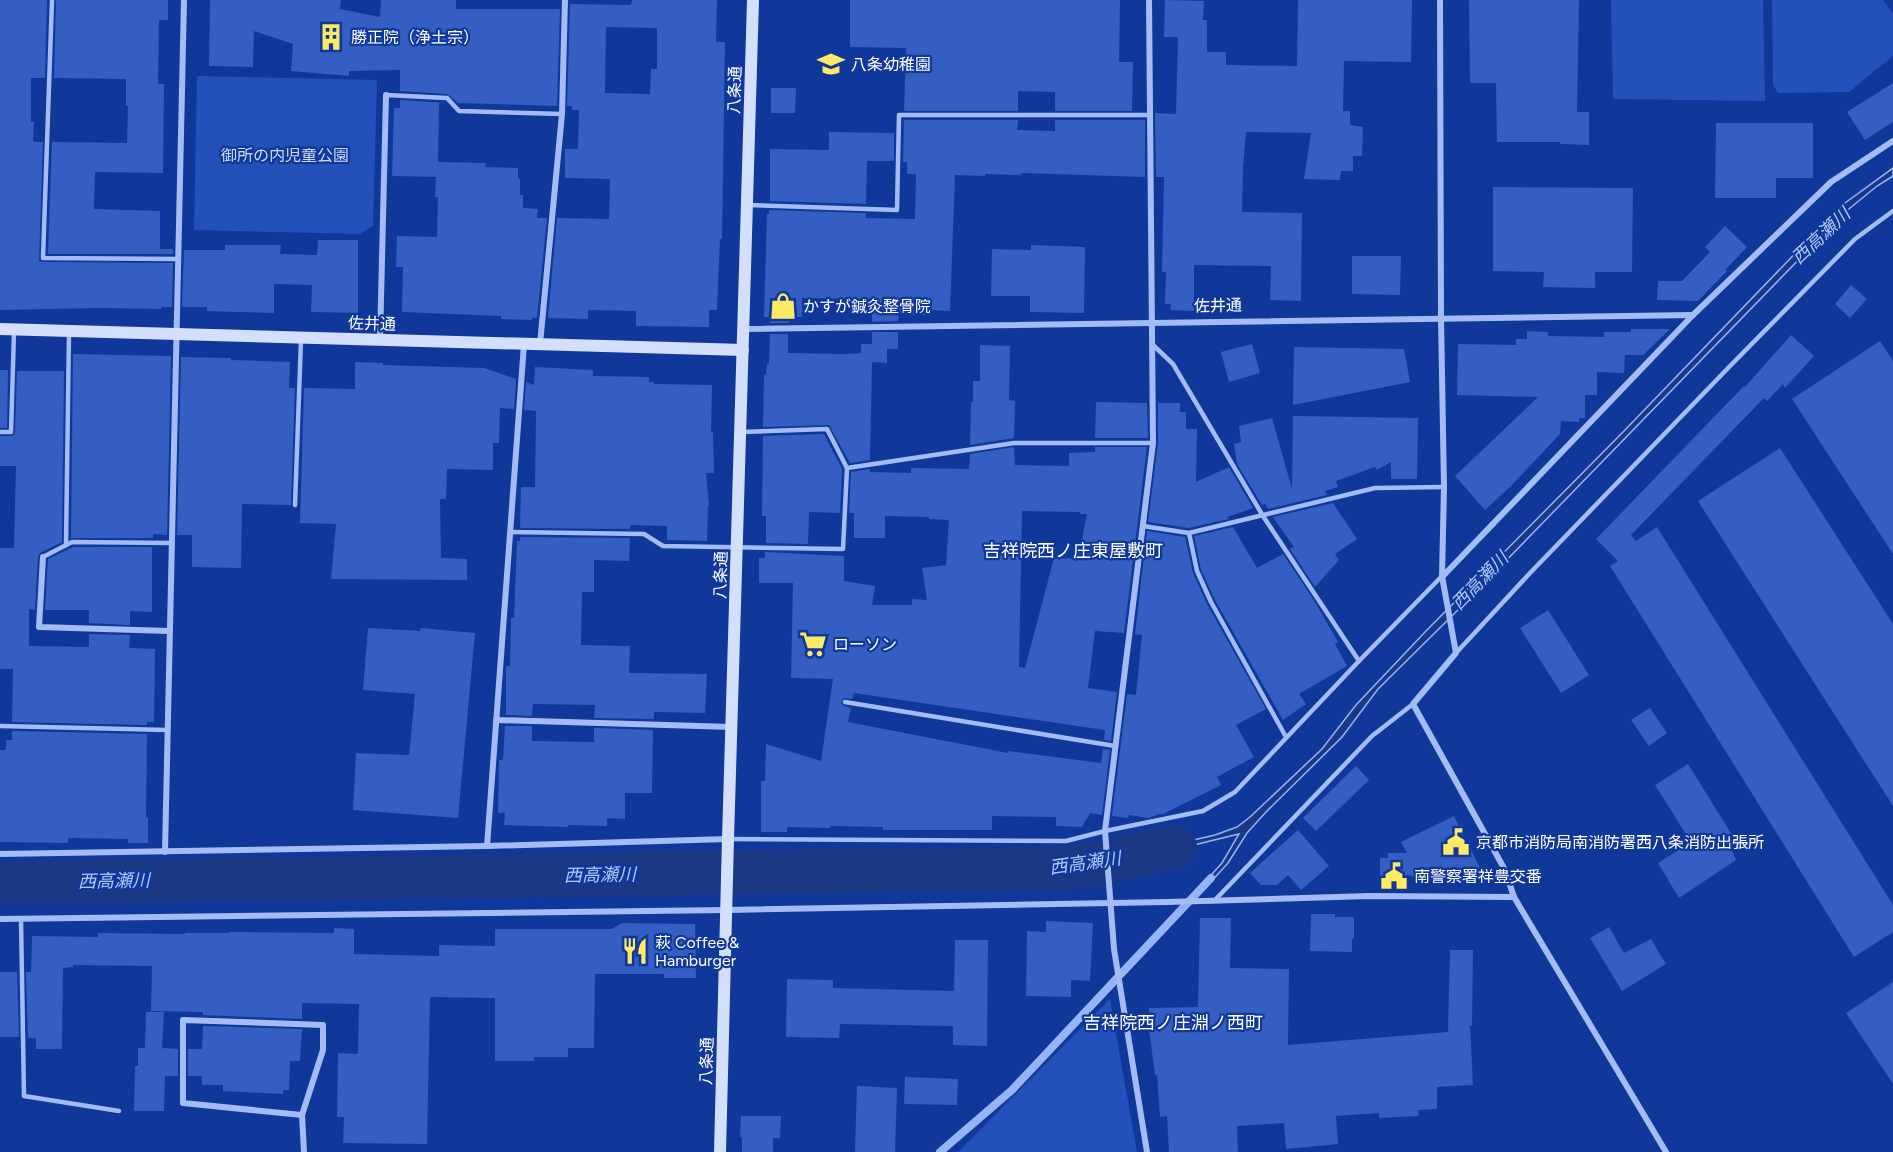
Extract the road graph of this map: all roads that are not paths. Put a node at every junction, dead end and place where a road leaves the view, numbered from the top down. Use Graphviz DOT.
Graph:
graph roads {
  1 [pos="52,0"];
  2 [pos="184,0"];
  3 [pos="565,0"];
  4 [pos="753,0"];
  5 [pos="1149,0"];
  6 [pos="1440,0"];
  7 [pos="386,95"];
  8 [pos="562,114"];
  9 [pos="1150,115"];
  10 [pos="1893,141"];
  11 [pos="747,205"];
  12 [pos="1893,211"];
  13 [pos="177,259"];
  14 [pos="1693,315"];
  15 [pos="1441,318"];
  16 [pos="1152,322"];
  17 [pos="0,329"];
  18 [pos="14,329"];
  19 [pos="69,329"];
  20 [pos="744,329"];
  21 [pos="175,333"];
  22 [pos="302,337"];
  23 [pos="380,340"];
  24 [pos="524,344"];
  25 [pos="540,344"];
  26 [pos="1153,345"];
  27 [pos="743,350"];
  28 [pos="0,432"];
  29 [pos="741,432"];
  30 [pos="1153,442"];
  31 [pos="847,468"];
  32 [pos="1444,487"];
  33 [pos="295,505"];
  34 [pos="1263,516"];
  35 [pos="1143,526"];
  36 [pos="510,532"];
  37 [pos="1189,533"];
  38 [pos="171,543"];
  39 [pos="66,545"];
  40 [pos="737,548"];
  41 [pos="43,557"];
  42 [pos="1442,576"];
  43 [pos="169,631"];
  44 [pos="1456,653"];
  45 [pos="1359,661"];
  46 [pos="844,702"];
  47 [pos="1413,704"];
  48 [pos="496,720"];
  49 [pos="0,726"];
  50 [pos="732,728"];
  51 [pos="168,730"];
  52 [pos="1286,736"];
  53 [pos="1115,746"];
  54 [pos="1105,831"];
  55 [pos="728,839"];
  56 [pos="487,846"];
  57 [pos="165,852"];
  58 [pos="0,854"];
  59 [pos="1514,897"];
  60 [pos="1215,900"];
  61 [pos="1110,903"];
  62 [pos="727,910"];
  63 [pos="0,919"];
  64 [pos="21,919"];
  65 [pos="119,1111"];
  66 [pos="302,1115"];
  67 [pos="304,1152"];
  68 [pos="720,1152"];
  69 [pos="1147,1152"];
  70 [pos="1666,1152"];
  1 -- 13 [label="lane"];
  2 -- 13 [label="street"];
  3 -- 8 [label="street"];
  4 -- 11 [label="main road, 八条通"];
  5 -- 9 [label="street"];
  6 -- 15 [label="street"];
  7 -- 8 [label="lane"];
  7 -- 23 [label="street"];
  8 -- 25 [label="street"];
  9 -- 11 [label="lane"];
  9 -- 16 [label="street"];
  10 -- 14 [label="street"];
  11 -- 20 [label="main road, 八条通"];
  12 -- 44 [label="lane"];
  13 -- 21 [label="street"];
  14 -- 15 [label="street, 佐井通"];
  14 -- 42 [label="street"];
  15 -- 16 [label="street, 佐井通"];
  15 -- 32 [label="street"];
  16 -- 20 [label="street, 佐井通"];
  16 -- 26 [label="street"];
  17 -- 18 [label="main road, 佐井通"];
  18 -- 19 [label="main road, 佐井通"];
  18 -- 28 [label="lane"];
  19 -- 21 [label="main road, 佐井通"];
  19 -- 39 [label="lane"];
  20 -- 27 [label="main road, 八条通"];
  21 -- 22 [label="main road, 佐井通"];
  21 -- 38 [label="street"];
  22 -- 23 [label="main road, 佐井通"];
  22 -- 33 [label="lane"];
  23 -- 24 [label="main road, 佐井通"];
  24 -- 25 [label="main road, 佐井通"];
  24 -- 36 [label="street"];
  25 -- 27 [label="main road, 佐井通"];
  26 -- 30 [label="street"];
  26 -- 34 [label="lane"];
  27 -- 29 [label="main road, 八条通"];
  29 -- 31 [label="lane"];
  29 -- 40 [label="main road, 八条通"];
  30 -- 31 [label="lane"];
  30 -- 35 [label="street"];
  31 -- 40 [label="lane"];
  32 -- 34 [label="lane"];
  32 -- 42 [label="street"];
  34 -- 37 [label="lane"];
  34 -- 45 [label="lane"];
  35 -- 37 [label="lane"];
  35 -- 53 [label="street"];
  36 -- 40 [label="lane"];
  36 -- 48 [label="street"];
  37 -- 52 [label="lane"];
  38 -- 39 [label="lane"];
  38 -- 43 [label="street"];
  39 -- 41 [label="lane"];
  40 -- 50 [label="main road, 八条通"];
  41 -- 43 [label="street"];
  42 -- 44 [label="street"];
  42 -- 45 [label="lane"];
  43 -- 51 [label="street"];
  44 -- 47 [label="street"];
  45 -- 52 [label="lane"];
  46 -- 53 [label="lane"];
  47 -- 59 [label="street"];
  47 -- 60 [label="lane"];
  48 -- 50 [label="street"];
  48 -- 56 [label="street"];
  49 -- 51 [label="lane"];
  50 -- 55 [label="main road, 八条通"];
  51 -- 57 [label="street"];
  52 -- 54 [label="lane"];
  53 -- 54 [label="street"];
  54 -- 55 [label="lane"];
  54 -- 61 [label="street"];
  55 -- 56 [label="street"];
  55 -- 62 [label="main road, 八条通"];
  56 -- 57 [label="street"];
  57 -- 58 [label="street"];
  59 -- 60 [label="street"];
  59 -- 70 [label="street"];
  60 -- 61 [label="street"];
  61 -- 62 [label="street"];
  61 -- 69 [label="street"];
  62 -- 64 [label="street"];
  62 -- 68 [label="main road, 八条通"];
  63 -- 64 [label="street"];
  64 -- 65 [label="lane"];
  66 -- 66 [label="street"];
  66 -- 67 [label="street"];
}
